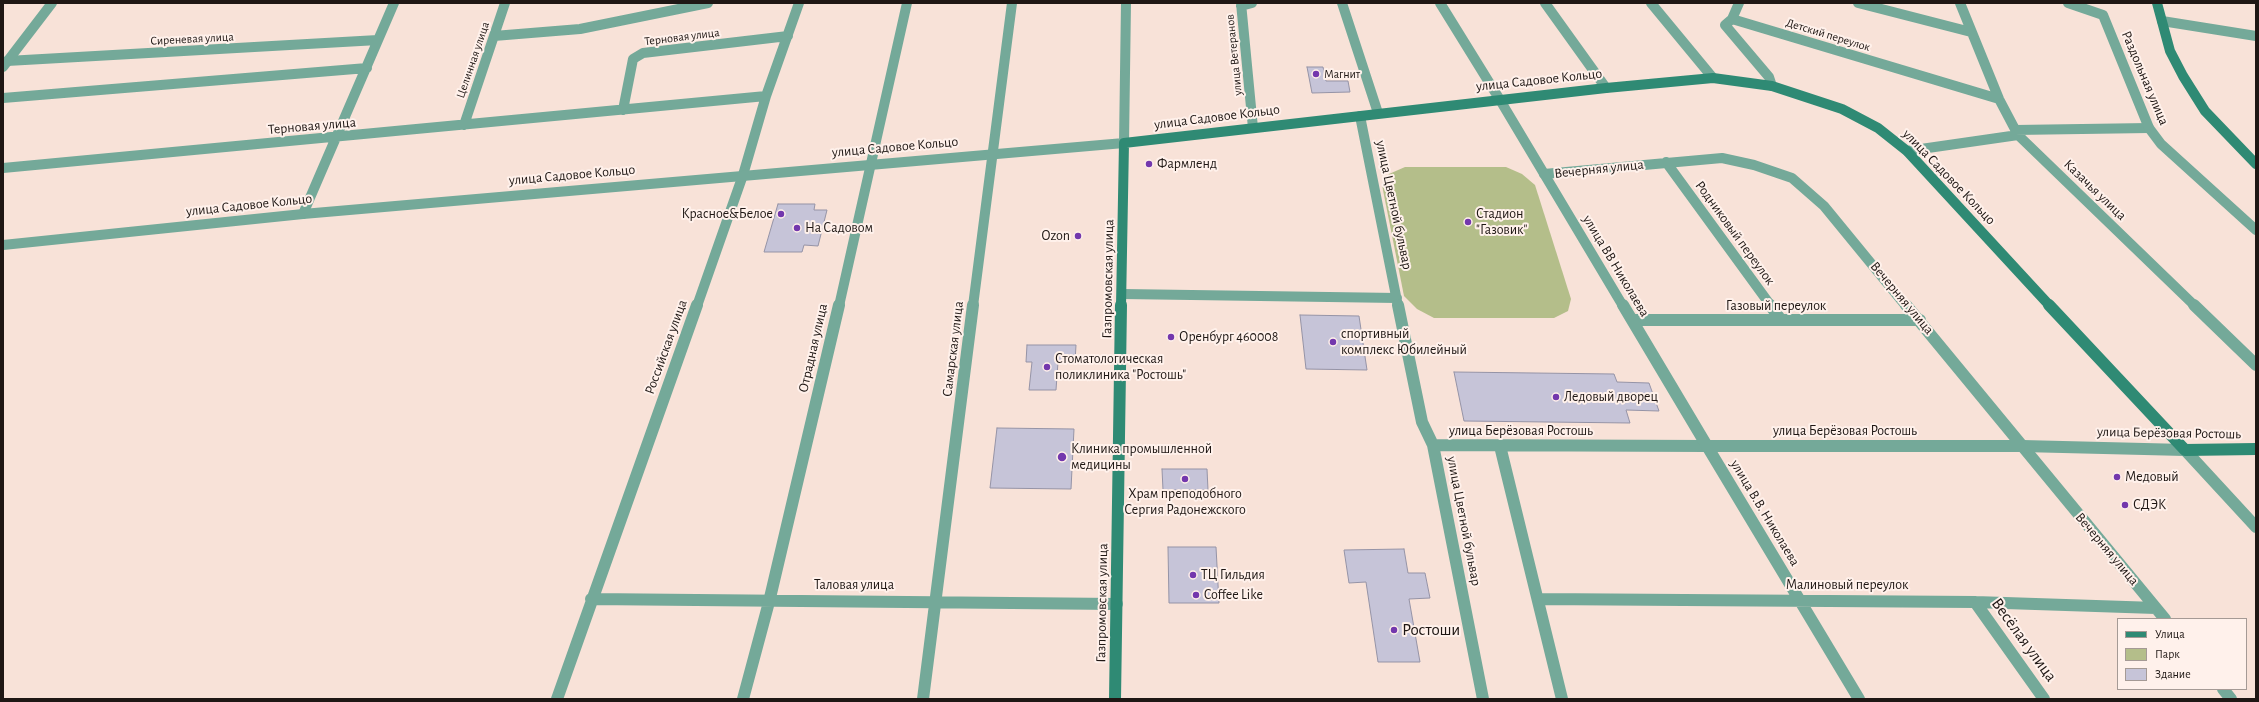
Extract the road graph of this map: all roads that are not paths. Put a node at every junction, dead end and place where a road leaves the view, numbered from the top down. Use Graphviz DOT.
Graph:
graph roads {
  1 [pos="52,3"];
  2 [pos="394,3"];
  3 [pos="505,3"];
  4 [pos="708,3"];
  5 [pos="799,3"];
  6 [pos="907,3"];
  7 [pos="1012,3"];
  8 [pos="1126,3"];
  9 [pos="1252,3"];
  10 [pos="1342,3"];
  11 [pos="1440,3"];
  12 [pos="1545,3"];
  13 [pos="1651,3"];
  14 [pos="1739,3"];
  15 [pos="1858,3"];
  16 [pos="1960,3"];
  17 [pos="2068,3"];
  18 [pos="2157,3"];
  19 [pos="1241,4"];
  20 [pos="1732,19"];
  21 [pos="2162,22"];
  22 [pos="1971,32"];
  23 [pos="494,36"];
  24 [pos="788,36"];
  25 [pos="2256,36"];
  26 [pos="378,40"];
  27 [pos="5,64"];
  28 [pos="367,68"];
  29 [pos="1713,78"];
  30 [pos="1772,86"];
  31 [pos="1606,88"];
  32 [pos="766,96"];
  33 [pos="3,98"];
  34 [pos="1999,99"];
  35 [pos="1500,100"];
  36 [pos="623,110"];
  37 [pos="1378,113"];
  38 [pos="1360,116"];
  39 [pos="464,125"];
  40 [pos="1253,128"];
  41 [pos="2149,128"];
  42 [pos="2016,132"];
  43 [pos="337,137"];
  44 [pos="1124,143"];
  45 [pos="1907,151"];
  46 [pos="993,153"];
  47 [pos="1666,162"];
  48 [pos="2256,164"];
  49 [pos="872,165"];
  50 [pos="3,168"];
  51 [pos="1544,174"];
  52 [pos="743,175"];
  53 [pos="303,214"];
  54 [pos="2256,230"];
  55 [pos="3,245"];
  56 [pos="1123,294"];
  57 [pos="1397,298"];
  58 [pos="1632,320"];
  59 [pos="1781,320"];
  60 [pos="1920,320"];
  61 [pos="2256,365"];
  62 [pos="1433,445"];
  63 [pos="1500,446"];
  64 [pos="1707,446"];
  65 [pos="2022,446"];
  66 [pos="2256,449"];
  67 [pos="2185,450"];
  68 [pos="2256,527"];
  69 [pos="1538,599"];
  70 [pos="592,600"];
  71 [pos="936,601"];
  72 [pos="1800,601"];
  73 [pos="768,602"];
  74 [pos="1975,602"];
  75 [pos="1117,604"];
  76 [pos="2156,608"];
  77 [pos="2164,618"];
  78 [pos="2224,690"];
  79 [pos="557,699"];
  80 [pos="743,699"];
  81 [pos="923,699"];
  82 [pos="1115,699"];
  83 [pos="1483,699"];
  84 [pos="1562,699"];
  85 [pos="1859,699"];
  86 [pos="2044,699"];
  87 [pos="2231,699"];
  1 -- 27 [label="street"];
  2 -- 26 [label="street"];
  3 -- 23 [label="street, Целинная улица"];
  4 -- 23 [label="street, Терновая улица"];
  5 -- 24 [label="street, Российская улица"];
  6 -- 49 [label="street, Отрадная улица"];
  7 -- 46 [label="street, Самарская улица"];
  8 -- 44 [label="street, Газпромовская улица"];
  9 -- 19 [label="street"];
  10 -- 37 [label="street"];
  11 -- 35 [label="street"];
  12 -- 31 [label="street"];
  13 -- 29 [label="street"];
  14 -- 20 [label="street"];
  15 -- 22 [label="street"];
  16 -- 22 [label="street, Казачья улица"];
  17 -- 41 [label="street, Раздольная улица"];
  18 -- 21 [label="main road"];
  19 -- 40 [label="street, улица Ветеранов"];
  20 -- 30 [label="street"];
  20 -- 34 [label="street, Детский переулок"];
  21 -- 25 [label="street"];
  21 -- 48 [label="main road"];
  22 -- 34 [label="street, Казачья улица"];
  23 -- 39 [label="street, Целинная улица"];
  24 -- 32 [label="street, Российская улица"];
  24 -- 36 [label="street, Терновая улица"];
  26 -- 27 [label="street, Сиреневая улица"];
  26 -- 28 [label="street"];
  28 -- 33 [label="street"];
  28 -- 43 [label="street"];
  29 -- 30 [label="main road, улица Садовое Кольцо"];
  29 -- 31 [label="main road, улица Садовое Кольцо"];
  30 -- 45 [label="main road, улица Садовое Кольцо"];
  31 -- 35 [label="main road, улица Садовое Кольцо"];
  32 -- 36 [label="street, Терновая улица"];
  32 -- 52 [label="street, Российская улица"];
  34 -- 42 [label="street, Казачья улица"];
  35 -- 37 [label="main road, улица Садовое Кольцо"];
  35 -- 51 [label="street, улица ВВ Николаева"];
  36 -- 39 [label="street, Терновая улица"];
  37 -- 38 [label="main road, улица Садовое Кольцо"];
  38 -- 40 [label="main road, улица Садовое Кольцо"];
  38 -- 57 [label="street, улица Цветной бульвар"];
  39 -- 43 [label="street, Терновая улица"];
  40 -- 44 [label="main road, улица Садовое Кольцо"];
  41 -- 42 [label="street"];
  41 -- 54 [label="street, Раздольная улица"];
  42 -- 45 [label="street"];
  42 -- 61 [label="street, Казачья улица"];
  43 -- 50 [label="street, Терновая улица"];
  43 -- 53 [label="street"];
  44 -- 46 [label="street, улица Садовое Кольцо"];
  44 -- 56 [label="main road, Газпромовская улица"];
  45 -- 67 [label="main road, улица Садовое Кольцо"];
  46 -- 49 [label="street, улица Садовое Кольцо"];
  46 -- 71 [label="street, Самарская улица"];
  47 -- 51 [label="street, Вечерняя улица"];
  47 -- 59 [label="street, Родниковый переулок"];
  47 -- 60 [label="street, Вечерняя улица"];
  49 -- 52 [label="street, улица Садовое Кольцо"];
  49 -- 73 [label="street, Отрадная улица"];
  51 -- 58 [label="street, улица ВВ Николаева"];
  52 -- 53 [label="street, улица Садовое Кольцо"];
  52 -- 70 [label="street, Российская улица"];
  53 -- 55 [label="street, улица Садовое Кольцо"];
  56 -- 57 [label="street"];
  56 -- 75 [label="main road, Газпромовская улица"];
  57 -- 62 [label="street, улица Цветной бульвар"];
  58 -- 59 [label="street, Газовый переулок"];
  58 -- 64 [label="street, улица ВВ Николаева"];
  59 -- 60 [label="street, Газовый переулок"];
  60 -- 65 [label="street, Вечерняя улица"];
  62 -- 63 [label="street, улица Берёзовая Ростошь"];
  62 -- 83 [label="street, улица Цветной бульвар"];
  63 -- 64 [label="street, улица Берёзовая Ростошь"];
  63 -- 69 [label="street"];
  64 -- 65 [label="street, улица Берёзовая Ростошь"];
  64 -- 72 [label="street, улица В.В. Николаева"];
  65 -- 67 [label="street, улица Берёзовая Ростошь"];
  65 -- 76 [label="street, Вечерняя улица"];
  66 -- 67 [label="main road, улица Берёзовая Ростошь"];
  67 -- 68 [label="street, улица Садовое Кольцо"];
  69 -- 72 [label="street, Малиновый переулок"];
  69 -- 84 [label="street"];
  70 -- 73 [label="street, Таловая улица"];
  70 -- 79 [label="street, Российская улица"];
  71 -- 73 [label="street, Таловая улица"];
  71 -- 75 [label="street, Таловая улица"];
  71 -- 81 [label="street, Самарская улица"];
  72 -- 74 [label="street, Малиновый переулок"];
  72 -- 85 [label="street, улица В.В. Николаева"];
  73 -- 80 [label="street, Отрадная улица"];
  74 -- 76 [label="street, Малиновый переулок"];
  74 -- 86 [label="street, Весёлая улица"];
  75 -- 82 [label="main road, Газпромовская улица"];
  76 -- 77 [label="street, Вечерняя улица"];
  78 -- 87 [label="street"];
}
